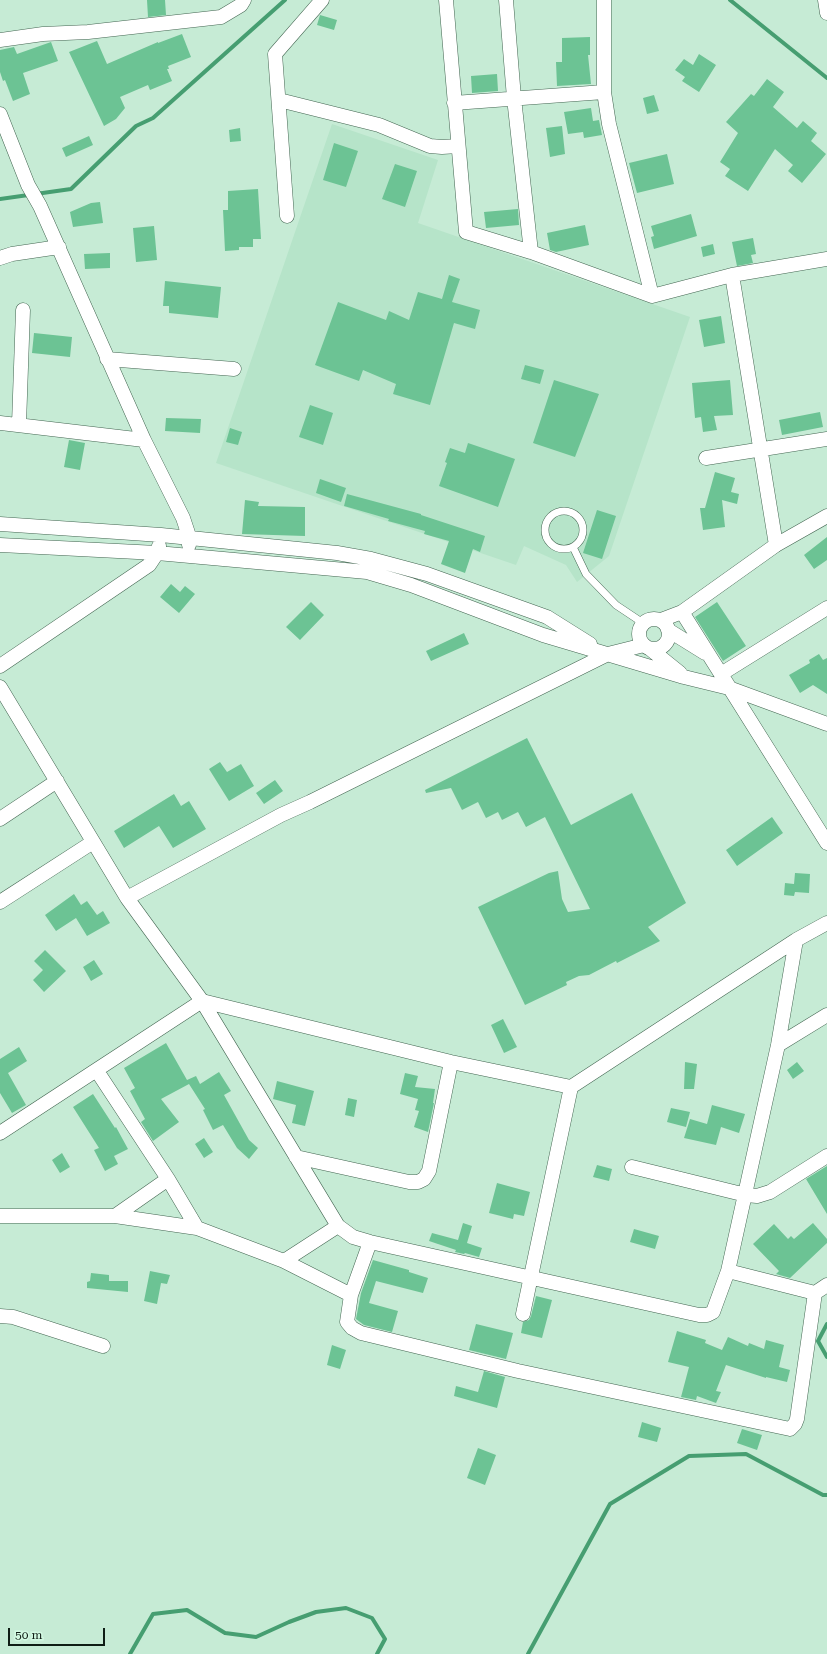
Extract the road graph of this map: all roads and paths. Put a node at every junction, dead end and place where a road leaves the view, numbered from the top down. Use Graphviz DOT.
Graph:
graph roads {
  1 [pos="244,0"];
  2 [pos="322,0"];
  3 [pos="446,0"];
  4 [pos="506,0"];
  5 [pos="604,0"];
  6 [pos="825,0"];
  7 [pos="827,13"];
  8 [pos="0,40"];
  9 [pos="604,92"];
  10 [pos="514,98"];
  11 [pos="279,100"];
  12 [pos="454,103"];
  13 [pos="0,114"];
  14 [pos="458,146"];
  15 [pos="287,216"];
  16 [pos="59,247"];
  17 [pos="531,252"];
  18 [pos="0,258"];
  19 [pos="827,259"];
  20 [pos="732,275"];
  21 [pos="652,296"];
  22 [pos="23,310"];
  23 [pos="107,359"];
  24 [pos="234,369"];
  25 [pos="0,423"];
  26 [pos="19,424"];
  27 [pos="827,439"];
  28 [pos="144,440"];
  29 [pos="760,450"];
  30 [pos="706,458"];
  31 [pos="827,516"];
  32 [pos="0,524"];
  33 [pos="161,535"];
  34 [pos="189,538"];
  35 [pos="0,545"];
  36 [pos="776,545"];
  37 [pos="573,547"];
  38 [pos="158,553"];
  39 [pos="188,556"];
  40 [pos="826,611"];
  41 [pos="682,612"];
  42 [pos="643,623"];
  43 [pos="665,625"];
  44 [pos="647,647"];
  45 [pos="608,654"];
  46 [pos="709,656"];
  47 [pos="0,666"];
  48 [pos="721,674"];
  49 [pos="684,677"];
  50 [pos="729,688"];
  51 [pos="2,693"];
  52 [pos="827,724"];
  53 [pos="57,781"];
  54 [pos="0,819"];
  55 [pos="93,842"];
  56 [pos="827,843"];
  57 [pos="127,898"];
  58 [pos="0,902"];
  59 [pos="827,923"];
  60 [pos="796,940"];
  61 [pos="202,1001"];
  62 [pos="827,1015"];
  63 [pos="778,1045"];
  64 [pos="452,1062"];
  65 [pos="97,1071"];
  66 [pos="571,1087"];
  67 [pos="0,1133"];
  68 [pos="827,1156"];
  69 [pos="296,1157"];
  70 [pos="632,1168"];
  71 [pos="168,1179"];
  72 [pos="746,1195"];
  73 [pos="0,1216"];
  74 [pos="115,1216"];
  75 [pos="338,1226"];
  76 [pos="197,1228"];
  77 [pos="370,1242"];
  78 [pos="284,1261"];
  79 [pos="728,1271"];
  80 [pos="530,1278"];
  81 [pos="827,1285"];
  82 [pos="815,1293"];
  83 [pos="351,1295"];
  84 [pos="523,1314"];
  85 [pos="0,1316"];
  86 [pos="103,1346"];
  1 -- 8 [label="street"];
  2 -- 11 [label="street"];
  3 -- 12 [label="street"];
  4 -- 10 [label="street"];
  5 -- 9 [label="street"];
  6 -- 7 [label="street"];
  9 -- 10 [label="street"];
  9 -- 21 [label="street"];
  10 -- 12 [label="street"];
  10 -- 17 [label="street"];
  11 -- 14 [label="street"];
  11 -- 15 [label="street"];
  12 -- 14 [label="street"];
  13 -- 16 [label="street"];
  14 -- 17 [label="street"];
  16 -- 18 [label="street"];
  16 -- 23 [label="street"];
  17 -- 21 [label="street"];
  19 -- 20 [label="street"];
  20 -- 21 [label="street"];
  20 -- 29 [label="street"];
  22 -- 26 [label="street"];
  23 -- 24 [label="street"];
  23 -- 28 [label="street"];
  25 -- 26 [label="street"];
  26 -- 28 [label="street"];
  27 -- 29 [label="street"];
  28 -- 34 [label="street"];
  29 -- 30 [label="street"];
  29 -- 36 [label="street"];
  31 -- 36 [label="street"];
  32 -- 33 [label="street"];
  33 -- 34 [label="street"];
  33 -- 38 [label="street"];
  34 -- 39 [label="street"];
  34 -- 45 [label="street"];
  35 -- 38 [label="street"];
  36 -- 41 [label="street"];
  37 -- 37 [label="lane"];
  37 -- 42 [label="lane"];
  38 -- 39 [label="street"];
  38 -- 47 [label="street"];
  39 -- 45 [label="street"];
  40 -- 48 [label="street"];
  41 -- 43 [label="street"];
  41 -- 46 [label="street"];
  42 -- 43 [label="street"];
  42 -- 44 [label="street"];
  43 -- 44 [label="street"];
  43 -- 46 [label="street"];
  44 -- 45 [label="street"];
  44 -- 49 [label="street"];
  45 -- 49 [label="street"];
  45 -- 57 [label="street"];
  46 -- 48 [label="street"];
  48 -- 50 [label="street"];
  49 -- 50 [label="street"];
  50 -- 52 [label="street"];
  50 -- 56 [label="street"];
  51 -- 53 [label="street"];
  53 -- 54 [label="street"];
  53 -- 55 [label="street"];
  55 -- 57 [label="street"];
  55 -- 58 [label="street"];
  57 -- 61 [label="street"];
  59 -- 60 [label="street"];
  60 -- 63 [label="street"];
  60 -- 66 [label="street"];
  61 -- 64 [label="street"];
  61 -- 65 [label="street"];
  61 -- 69 [label="street"];
  62 -- 63 [label="street"];
  63 -- 72 [label="street"];
  64 -- 66 [label="street"];
  64 -- 69 [label="street"];
  65 -- 67 [label="street"];
  65 -- 71 [label="street"];
  66 -- 80 [label="street"];
  68 -- 72 [label="street"];
  69 -- 75 [label="street"];
  70 -- 72 [label="street"];
  71 -- 74 [label="street"];
  71 -- 76 [label="street"];
  72 -- 79 [label="street"];
  73 -- 74 [label="street"];
  74 -- 76 [label="street"];
  75 -- 77 [label="street"];
  75 -- 78 [label="street"];
  76 -- 78 [label="street"];
  77 -- 80 [label="street"];
  77 -- 83 [label="street"];
  78 -- 83 [label="street"];
  79 -- 80 [label="street"];
  79 -- 82 [label="street"];
  80 -- 84 [label="street"];
  81 -- 82 [label="street"];
  82 -- 83 [label="street"];
  85 -- 86 [label="street"];
}
